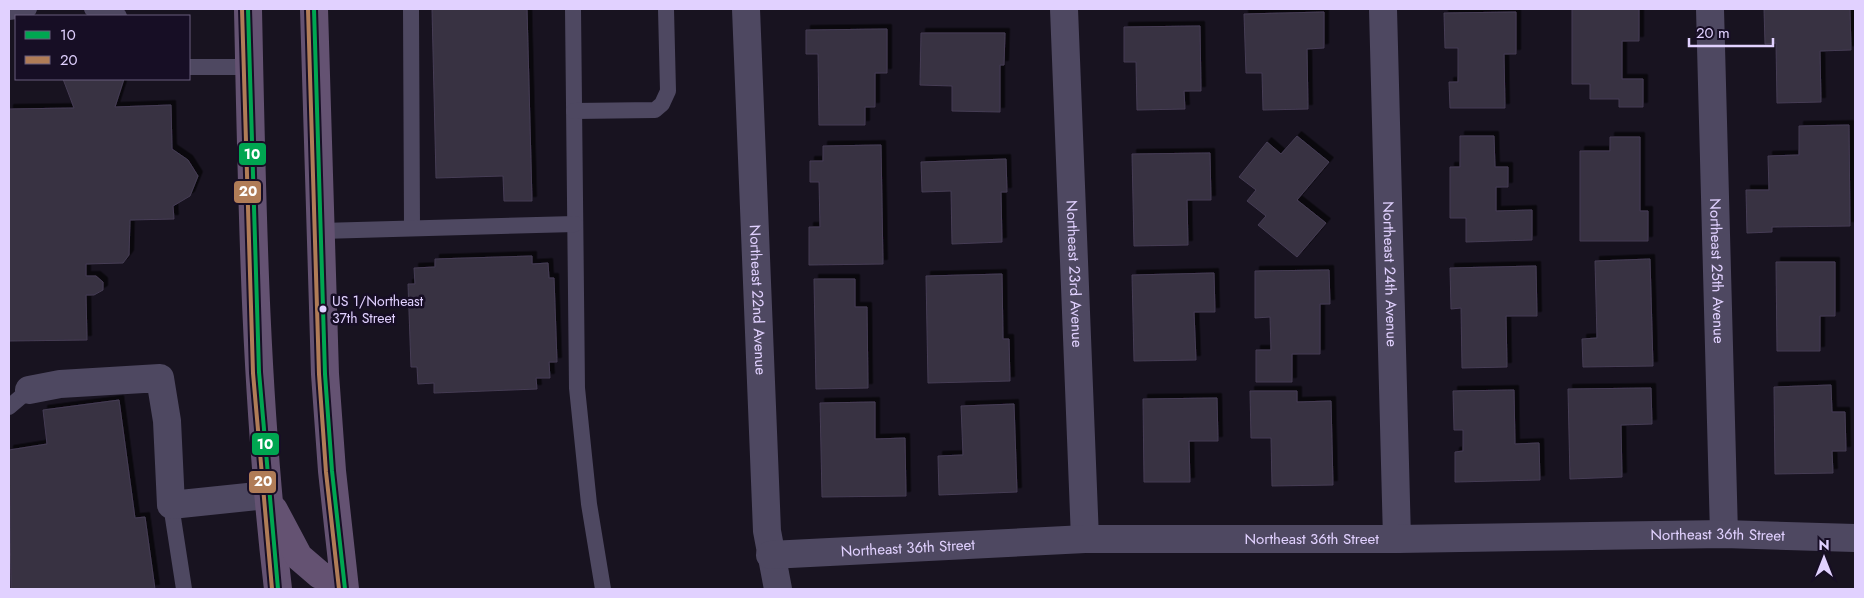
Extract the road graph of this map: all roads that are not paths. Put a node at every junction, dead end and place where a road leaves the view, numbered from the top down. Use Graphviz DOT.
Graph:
graph roads {
  1 [pos="28,9"];
  2 [pos="92,9"];
  3 [pos="248,9"];
  4 [pos="314,9"];
  5 [pos="411,9"];
  6 [pos="573,9"];
  7 [pos="666,9"];
  8 [pos="746,9"];
  9 [pos="1064,9"];
  10 [pos="1383,9"];
  11 [pos="1710,9"];
  12 [pos="9,12"];
  13 [pos="117,15"];
  14 [pos="190,67"];
  15 [pos="249,67"];
  16 [pos="574,111"];
  17 [pos="575,224"];
  18 [pos="412,228"];
  19 [pos="321,230"];
  20 [pos="19,399"];
  21 [pos="267,495"];
  22 [pos="170,505"];
  23 [pos="1724,534"];
  24 [pos="1855,538"];
  25 [pos="1085,539"];
  26 [pos="1397,539"];
  27 [pos="770,555"];
  28 [pos="345,586"];
  29 [pos="184,589"];
  30 [pos="278,589"];
  31 [pos="603,589"];
  32 [pos="778,589"];
  1 -- 12 [label="lane"];
  2 -- 13 [label="lane"];
  3 -- 15 [label="main road"];
  4 -- 19 [label="main road"];
  5 -- 18 [label="lane"];
  6 -- 16 [label="lane"];
  7 -- 16 [label="lane"];
  8 -- 27 [label="street, Northeast 22nd Avenue"];
  9 -- 25 [label="street, Northeast 23rd Avenue"];
  10 -- 26 [label="street, Northeast 24th Avenue"];
  11 -- 23 [label="street, Northeast 25th Avenue"];
  14 -- 15 [label="lane"];
  15 -- 21 [label="main road"];
  16 -- 17 [label="lane"];
  17 -- 18 [label="lane"];
  17 -- 31 [label="lane"];
  18 -- 19 [label="lane"];
  19 -- 28 [label="main road"];
  20 -- 22 [label="street"];
  21 -- 22 [label="street"];
  21 -- 28 [label="main road"];
  21 -- 30 [label="main road"];
  22 -- 29 [label="lane"];
  23 -- 24 [label="street, Northeast 36th Street"];
  23 -- 26 [label="street, Northeast 36th Street"];
  25 -- 26 [label="street, Northeast 36th Street"];
  25 -- 27 [label="street, Northeast 36th Street"];
  27 -- 32 [label="street, Northeast 22nd Avenue"];
}
